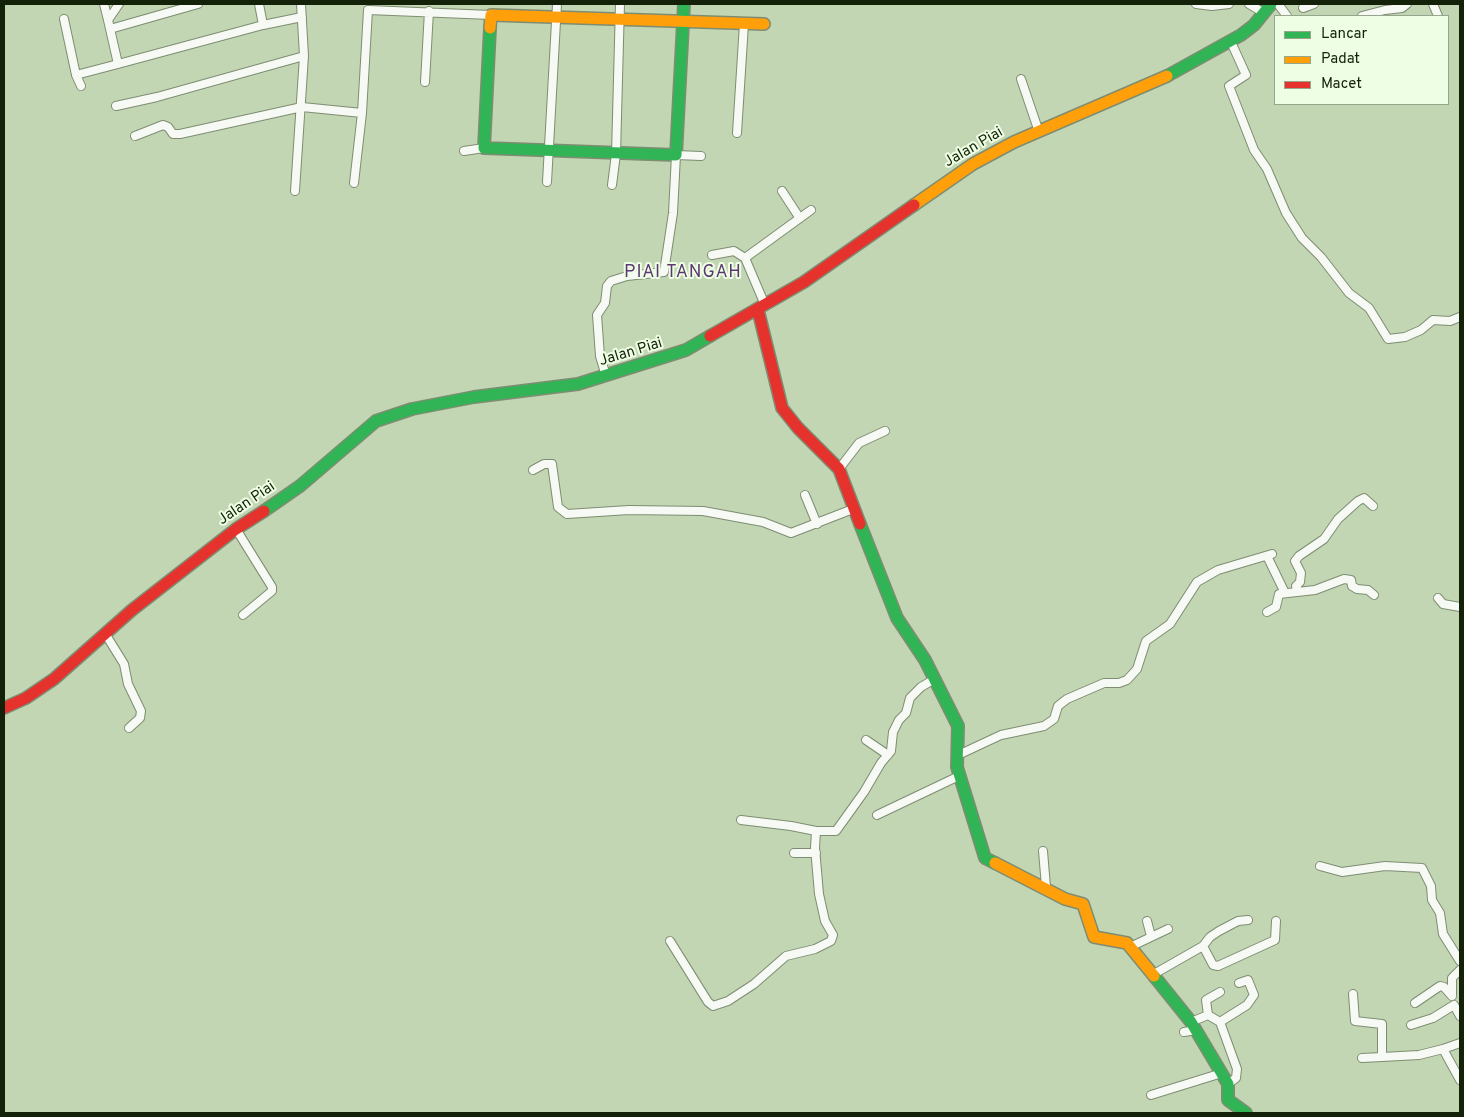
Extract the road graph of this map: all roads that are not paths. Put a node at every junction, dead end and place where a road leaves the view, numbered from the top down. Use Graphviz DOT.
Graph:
graph roads {
  1 [pos="104,4"];
  2 [pos="118,4"];
  3 [pos="198,4"];
  4 [pos="259,4"];
  5 [pos="301,4"];
  6 [pos="557,4"];
  7 [pos="620,4"];
  8 [pos="684,4"];
  9 [pos="1196,4"];
  10 [pos="1229,4"];
  11 [pos="1249,4"];
  12 [pos="1278,4"];
  13 [pos="1314,4"];
  14 [pos="1407,4"];
  15 [pos="368,7"];
  16 [pos="1268,8"];
  17 [pos="1303,8"];
  18 [pos="429,11"];
  19 [pos="491,15"];
  20 [pos="1286,15"];
  21 [pos="1366,15"];
  22 [pos="302,17"];
  23 [pos="557,17"];
  24 [pos="64,19"];
  25 [pos="108,20"];
  26 [pos="620,21"];
  27 [pos="684,23"];
  28 [pos="744,24"];
  29 [pos="764,24"];
  30 [pos="263,25"];
  31 [pos="110,29"];
  32 [pos="1231,42"];
  33 [pos="304,56"];
  34 [pos="118,64"];
  35 [pos="76,75"];
  36 [pos="1021,79"];
  37 [pos="426,82"];
  38 [pos="81,86"];
  39 [pos="116,106"];
  40 [pos="302,107"];
  41 [pos="362,113"];
  42 [pos="1039,132"];
  43 [pos="737,133"];
  44 [pos="135,136"];
  45 [pos="484,148"];
  46 [pos="550,150"];
  47 [pos="464,151"];
  48 [pos="616,154"];
  49 [pos="676,155"];
  50 [pos="701,156"];
  51 [pos="547,182"];
  52 [pos="354,183"];
  53 [pos="612,185"];
  54 [pos="295,191"];
  55 [pos="782,191"];
  56 [pos="811,210"];
  57 [pos="799,218"];
  58 [pos="712,255"];
  59 [pos="745,258"];
  60 [pos="761,308"];
  61 [pos="1460,317"];
  62 [pos="606,376"];
  63 [pos="885,431"];
  64 [pos="839,468"];
  65 [pos="533,470"];
  66 [pos="805,495"];
  67 [pos="1373,506"];
  68 [pos="853,509"];
  69 [pos="817,524"];
  70 [pos="236,529"];
  71 [pos="1298,592"];
  72 [pos="1285,593"];
  73 [pos="1374,595"];
  74 [pos="1438,598"];
  75 [pos="1460,607"];
  76 [pos="1266,612"];
  77 [pos="243,615"];
  78 [pos="106,636"];
  79 [pos="933,680"];
  80 [pos="4,708"];
  81 [pos="129,728"];
  82 [pos="866,740"];
  83 [pos="888,754"];
  84 [pos="956,756"];
  85 [pos="959,776"];
  86 [pos="877,814"];
  87 [pos="741,820"];
  88 [pos="816,831"];
  89 [pos="1043,851"];
  90 [pos="794,853"];
  91 [pos="816,853"];
  92 [pos="1320,866"];
  93 [pos="1046,887"];
  94 [pos="1248,920"];
  95 [pos="1147,921"];
  96 [pos="1276,922"];
  97 [pos="1168,929"];
  98 [pos="1151,936"];
  99 [pos="670,941"];
  100 [pos="1130,946"];
  101 [pos="1203,946"];
  102 [pos="1460,961"];
  103 [pos="1460,970"];
  104 [pos="1154,974"];
  105 [pos="1239,983"];
  106 [pos="1220,992"];
  107 [pos="1353,994"];
  108 [pos="1452,996"];
  109 [pos="1415,1003"];
  110 [pos="1454,1005"];
  111 [pos="1208,1015"];
  112 [pos="1460,1016"];
  113 [pos="1220,1022"];
  114 [pos="1411,1025"];
  115 [pos="1194,1026"];
  116 [pos="1184,1032"];
  117 [pos="1460,1042"];
  118 [pos="1443,1049"];
  119 [pos="1382,1057"];
  120 [pos="1362,1058"];
  121 [pos="1222,1073"];
  122 [pos="1460,1080"];
  123 [pos="1228,1084"];
  124 [pos="1151,1096"];
  125 [pos="1246,1113"];
  1 -- 25 [label="street"];
  2 -- 25 [label="street"];
  3 -- 31 [label="street"];
  4 -- 30 [label="street"];
  5 -- 22 [label="street"];
  6 -- 23 [label="street"];
  7 -- 26 [label="street"];
  8 -- 27 [label="street"];
  9 -- 10 [label="street"];
  11 -- 16 [label="street"];
  12 -- 20 [label="street"];
  13 -- 17 [label="street"];
  14 -- 21 [label="street"];
  15 -- 18 [label="street"];
  15 -- 41 [label="street"];
  16 -- 32 [label="street, Jalan Piai"];
  18 -- 19 [label="street"];
  18 -- 37 [label="street"];
  19 -- 23 [label="street"];
  19 -- 45 [label="street"];
  22 -- 30 [label="street"];
  22 -- 33 [label="street"];
  23 -- 26 [label="street"];
  23 -- 46 [label="street"];
  24 -- 35 [label="street"];
  25 -- 31 [label="street"];
  26 -- 27 [label="street"];
  26 -- 48 [label="street"];
  27 -- 28 [label="street"];
  27 -- 49 [label="street"];
  28 -- 29 [label="street"];
  28 -- 43 [label="street"];
  30 -- 34 [label="street"];
  31 -- 34 [label="street"];
  32 -- 42 [label="street, Jalan Piai"];
  32 -- 61 [label="street"];
  33 -- 39 [label="street"];
  33 -- 40 [label="street"];
  34 -- 35 [label="street"];
  35 -- 38 [label="street"];
  36 -- 42 [label="street"];
  40 -- 41 [label="street"];
  40 -- 44 [label="street"];
  40 -- 54 [label="street"];
  41 -- 52 [label="street"];
  42 -- 60 [label="street, Jalan Piai"];
  45 -- 46 [label="street"];
  45 -- 47 [label="street"];
  46 -- 48 [label="street"];
  46 -- 51 [label="street"];
  48 -- 49 [label="street"];
  48 -- 53 [label="street"];
  49 -- 50 [label="street"];
  49 -- 62 [label="street"];
  55 -- 57 [label="street"];
  56 -- 57 [label="street"];
  57 -- 59 [label="street"];
  58 -- 59 [label="street"];
  59 -- 60 [label="street"];
  60 -- 62 [label="street, Jalan Piai"];
  60 -- 64 [label="street"];
  62 -- 70 [label="street, Jalan Piai"];
  63 -- 64 [label="street"];
  64 -- 68 [label="street"];
  65 -- 69 [label="street"];
  66 -- 69 [label="street"];
  67 -- 71 [label="street"];
  68 -- 69 [label="street"];
  68 -- 79 [label="street"];
  70 -- 77 [label="street"];
  70 -- 78 [label="street, Jalan Piai"];
  71 -- 72 [label="street"];
  71 -- 73 [label="street"];
  72 -- 76 [label="street"];
  72 -- 84 [label="street"];
  74 -- 75 [label="street"];
  78 -- 80 [label="street, Jalan Piai"];
  78 -- 81 [label="street"];
  79 -- 83 [label="street"];
  79 -- 84 [label="street"];
  82 -- 83 [label="street"];
  83 -- 88 [label="street"];
  84 -- 85 [label="street"];
  85 -- 86 [label="street"];
  85 -- 93 [label="street"];
  87 -- 88 [label="street"];
  88 -- 91 [label="street"];
  89 -- 93 [label="street"];
  90 -- 91 [label="street"];
  91 -- 99 [label="street"];
  92 -- 102 [label="street"];
  93 -- 100 [label="street"];
  94 -- 101 [label="street"];
  95 -- 98 [label="street"];
  96 -- 101 [label="street"];
  97 -- 98 [label="street"];
  98 -- 100 [label="street"];
  100 -- 104 [label="street"];
  101 -- 104 [label="street"];
  103 -- 108 [label="street"];
  104 -- 115 [label="street"];
  105 -- 113 [label="street"];
  106 -- 111 [label="street"];
  107 -- 119 [label="street"];
  108 -- 109 [label="street"];
  108 -- 110 [label="street"];
  110 -- 112 [label="street"];
  110 -- 114 [label="street"];
  111 -- 113 [label="street"];
  111 -- 115 [label="street"];
  113 -- 123 [label="street"];
  115 -- 116 [label="street"];
  115 -- 121 [label="street"];
  117 -- 118 [label="street"];
  118 -- 119 [label="street"];
  118 -- 122 [label="street"];
  119 -- 120 [label="street"];
  121 -- 123 [label="street"];
  121 -- 124 [label="street"];
  123 -- 125 [label="street"];
}
